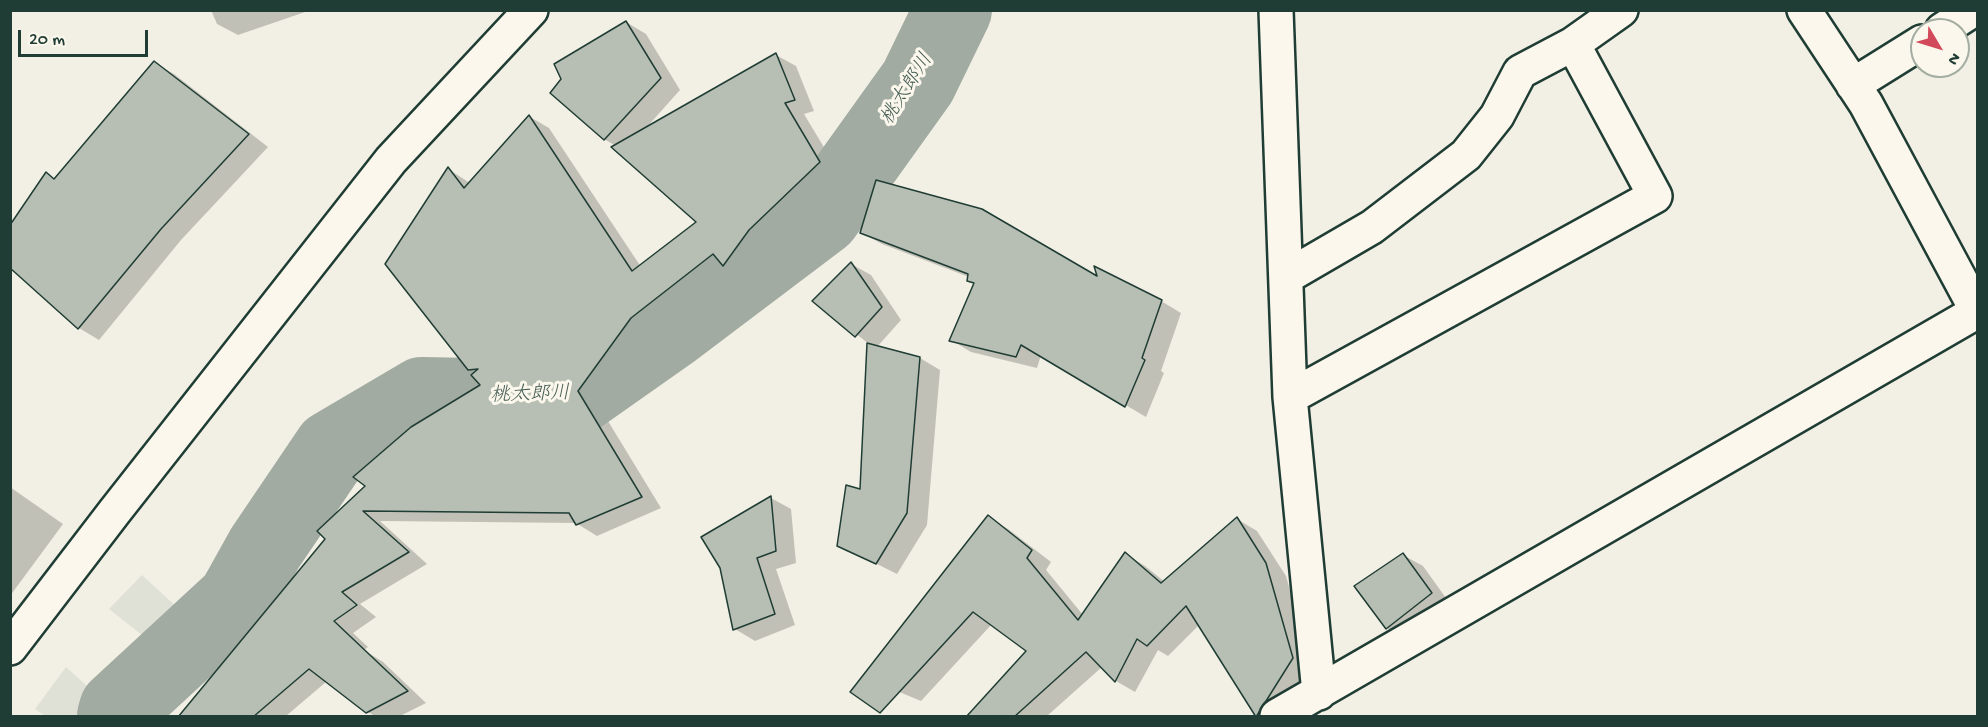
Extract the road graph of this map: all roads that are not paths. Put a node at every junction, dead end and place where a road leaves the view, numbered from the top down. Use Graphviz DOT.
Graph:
graph roads {
  1 [pos="531,10"];
  2 [pos="1276,10"];
  3 [pos="1621,10"];
  4 [pos="1804,10"];
  5 [pos="1573,44"];
  6 [pos="1910,49"];
  7 [pos="1853,85"];
  8 [pos="1286,277"];
  9 [pos="1977,311"];
  10 [pos="1290,397"];
  11 [pos="10,648"];
  12 [pos="1319,693"];
  13 [pos="1277,717"];
  1 -- 11 [label="street"];
  2 -- 8 [label="street"];
  3 -- 5 [label="street"];
  4 -- 7 [label="street"];
  5 -- 8 [label="street"];
  5 -- 10 [label="street"];
  6 -- 7 [label="street"];
  7 -- 9 [label="street"];
  8 -- 10 [label="street"];
  9 -- 12 [label="street"];
  10 -- 12 [label="street"];
  12 -- 13 [label="street"];
}
